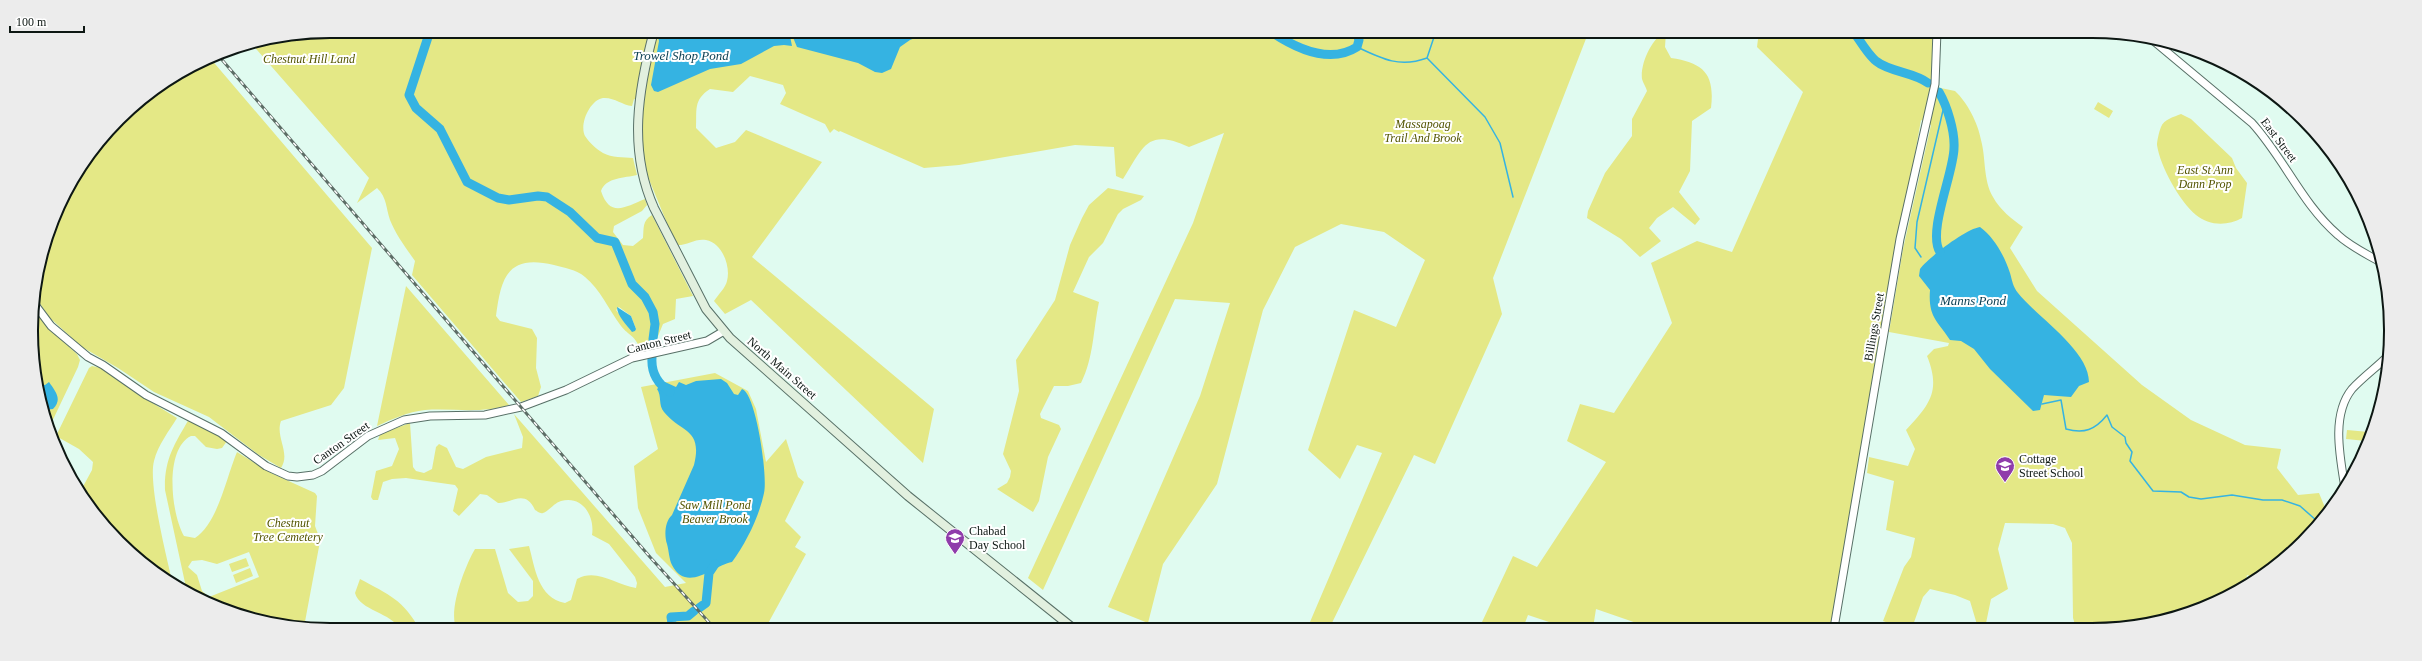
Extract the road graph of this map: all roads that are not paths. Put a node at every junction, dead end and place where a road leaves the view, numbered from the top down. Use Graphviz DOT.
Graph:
graph roads {
  1 [pos="652,38"];
  2 [pos="1937,38"];
  3 [pos="2160,47"];
  4 [pos="2375,259"];
  5 [pos="39,310"];
  6 [pos="724,331"];
  7 [pos="2382,362"];
  8 [pos="2344,478"];
  9 [pos="1067,623"];
  10 [pos="1835,623"];
  1 -- 6 [label="main road, North Main Street"];
  2 -- 10 [label="street, Billings Street"];
  3 -- 4 [label="street, East Street"];
  5 -- 6 [label="street, Canton Street"];
  6 -- 9 [label="main road, North Main Street"];
  7 -- 8 [label="street"];
}
